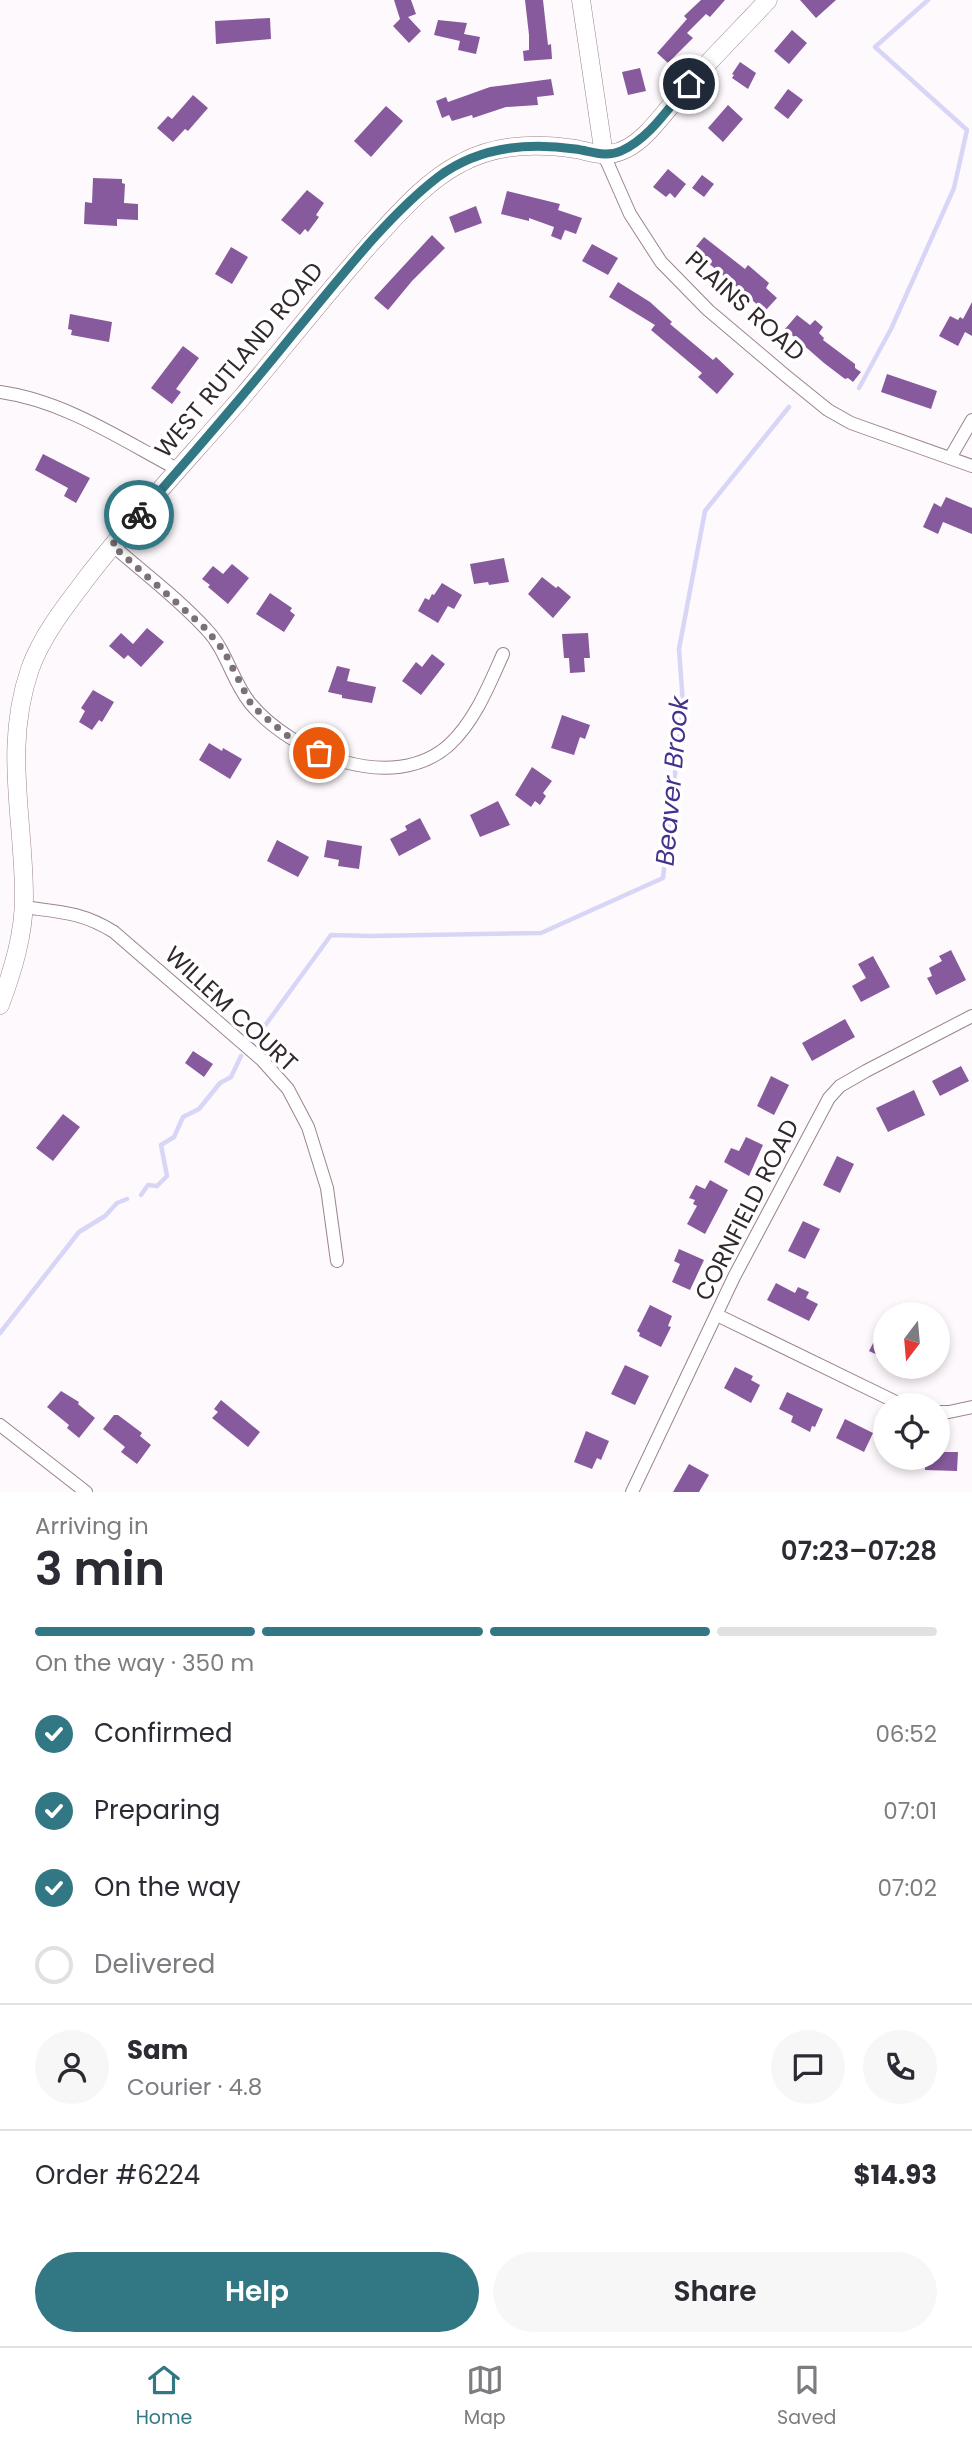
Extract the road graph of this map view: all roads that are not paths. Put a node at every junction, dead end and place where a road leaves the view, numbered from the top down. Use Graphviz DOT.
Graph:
graph roads {
  1 [pos="581,0"];
  2 [pos="768,0"];
  3 [pos="604,155"];
  4 [pos="0,392"];
  5 [pos="972,420"];
  6 [pos="950,458"];
  7 [pos="972,466"];
  8 [pos="179,470"];
  9 [pos="112,545"];
  10 [pos="503,654"];
  11 [pos="23,907"];
  12 [pos="0,1005"];
  13 [pos="972,1016"];
  14 [pos="337,1261"];
  15 [pos="717,1315"];
  16 [pos="877,1393"];
  17 [pos="972,1406"];
  18 [pos="950,1412"];
  19 [pos="0,1424"];
  20 [pos="86,1492"];
  21 [pos="632,1492"];
  1 -- 3 [label="main road, PLAINS ROAD"];
  2 -- 3 [label="main road"];
  3 -- 6 [label="street, PLAINS ROAD"];
  3 -- 8 [label="main road, WEST RUTLAND ROAD"];
  4 -- 8 [label="street"];
  5 -- 6 [label="street"];
  6 -- 7 [label="street, PLAINS ROAD"];
  8 -- 9 [label="main road, WEST RUTLAND ROAD"];
  9 -- 10 [label="street"];
  9 -- 11 [label="main road, WEST RUTLAND ROAD"];
  11 -- 12 [label="main road, WEST RUTLAND ROAD"];
  11 -- 14 [label="street, WILLEM COURT"];
  13 -- 15 [label="street, CORNFIELD ROAD"];
  15 -- 16 [label="street"];
  15 -- 21 [label="street, CORNFIELD ROAD"];
  17 -- 18 [label="street"];
  19 -- 20 [label="street"];
}
